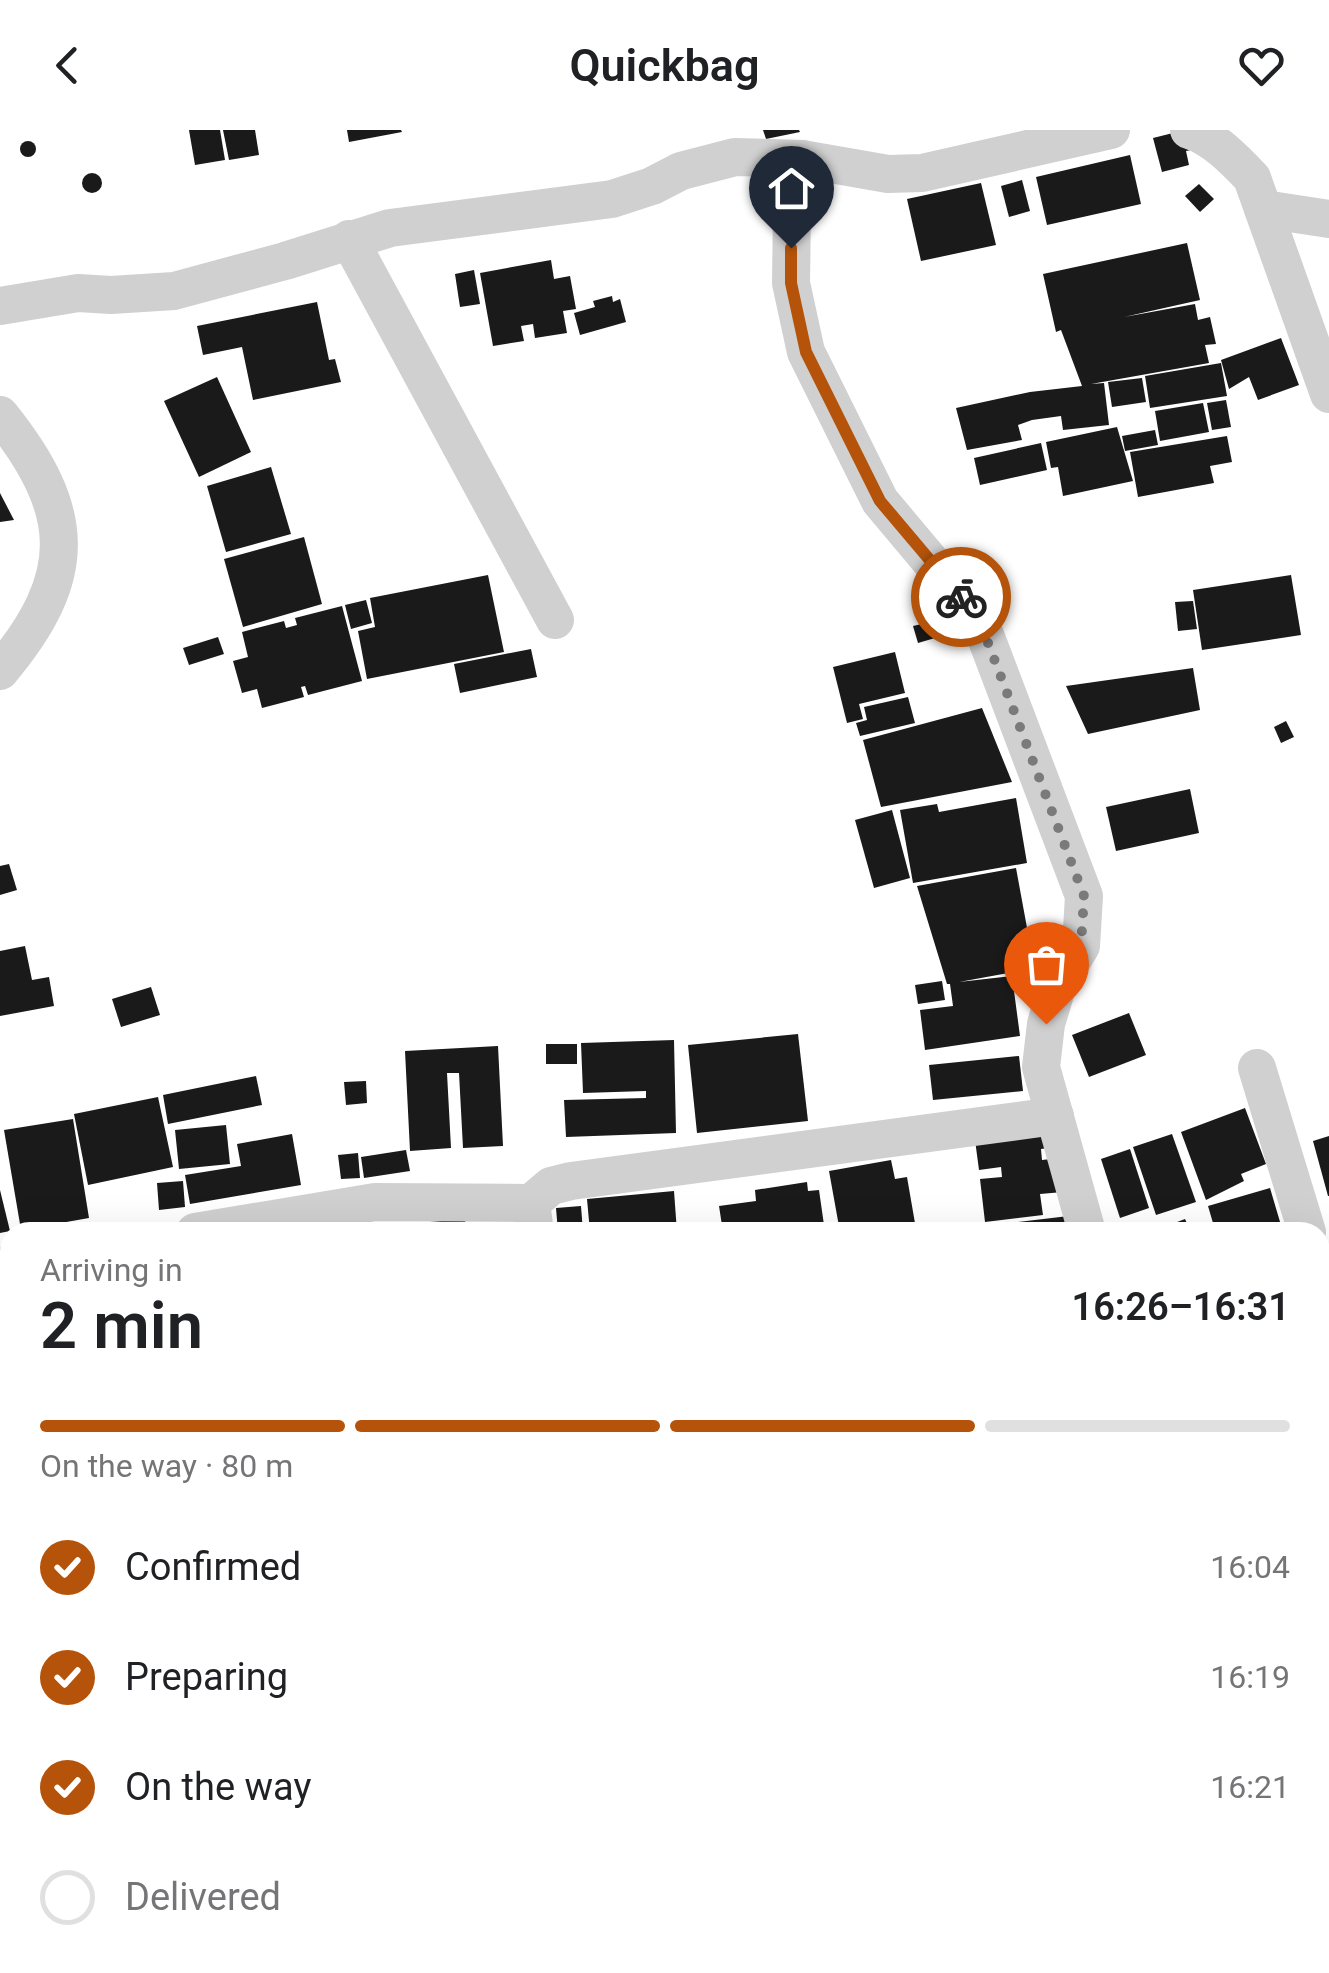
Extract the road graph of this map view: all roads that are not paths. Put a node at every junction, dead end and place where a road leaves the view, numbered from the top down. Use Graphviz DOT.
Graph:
graph roads {
  1 [pos="1111,130"];
  2 [pos="1189,130"];
  3 [pos="802,159"];
  4 [pos="1263,209"];
  5 [pos="1329,218"];
  6 [pos="348,239"];
  7 [pos="0,306"];
  8 [pos="1329,394"];
  9 [pos="0,416"];
  10 [pos="555,620"];
  11 [pos="0,672"];
  12 [pos="1257,1068"];
  13 [pos="1055,1116"];
  14 [pos="533,1218"];
  15 [pos="256,1222"];
  16 [pos="1084,1222"];
  17 [pos="1304,1222"];
  1 -- 3 [label="street"];
  2 -- 4 [label="street"];
  3 -- 6 [label="street"];
  3 -- 13 [label="street"];
  4 -- 5 [label="street"];
  4 -- 8 [label="street"];
  6 -- 7 [label="street"];
  6 -- 10 [label="street"];
  9 -- 11 [label="street"];
  12 -- 17 [label="street"];
  13 -- 14 [label="street"];
  13 -- 16 [label="street"];
  14 -- 15 [label="street"];
}
